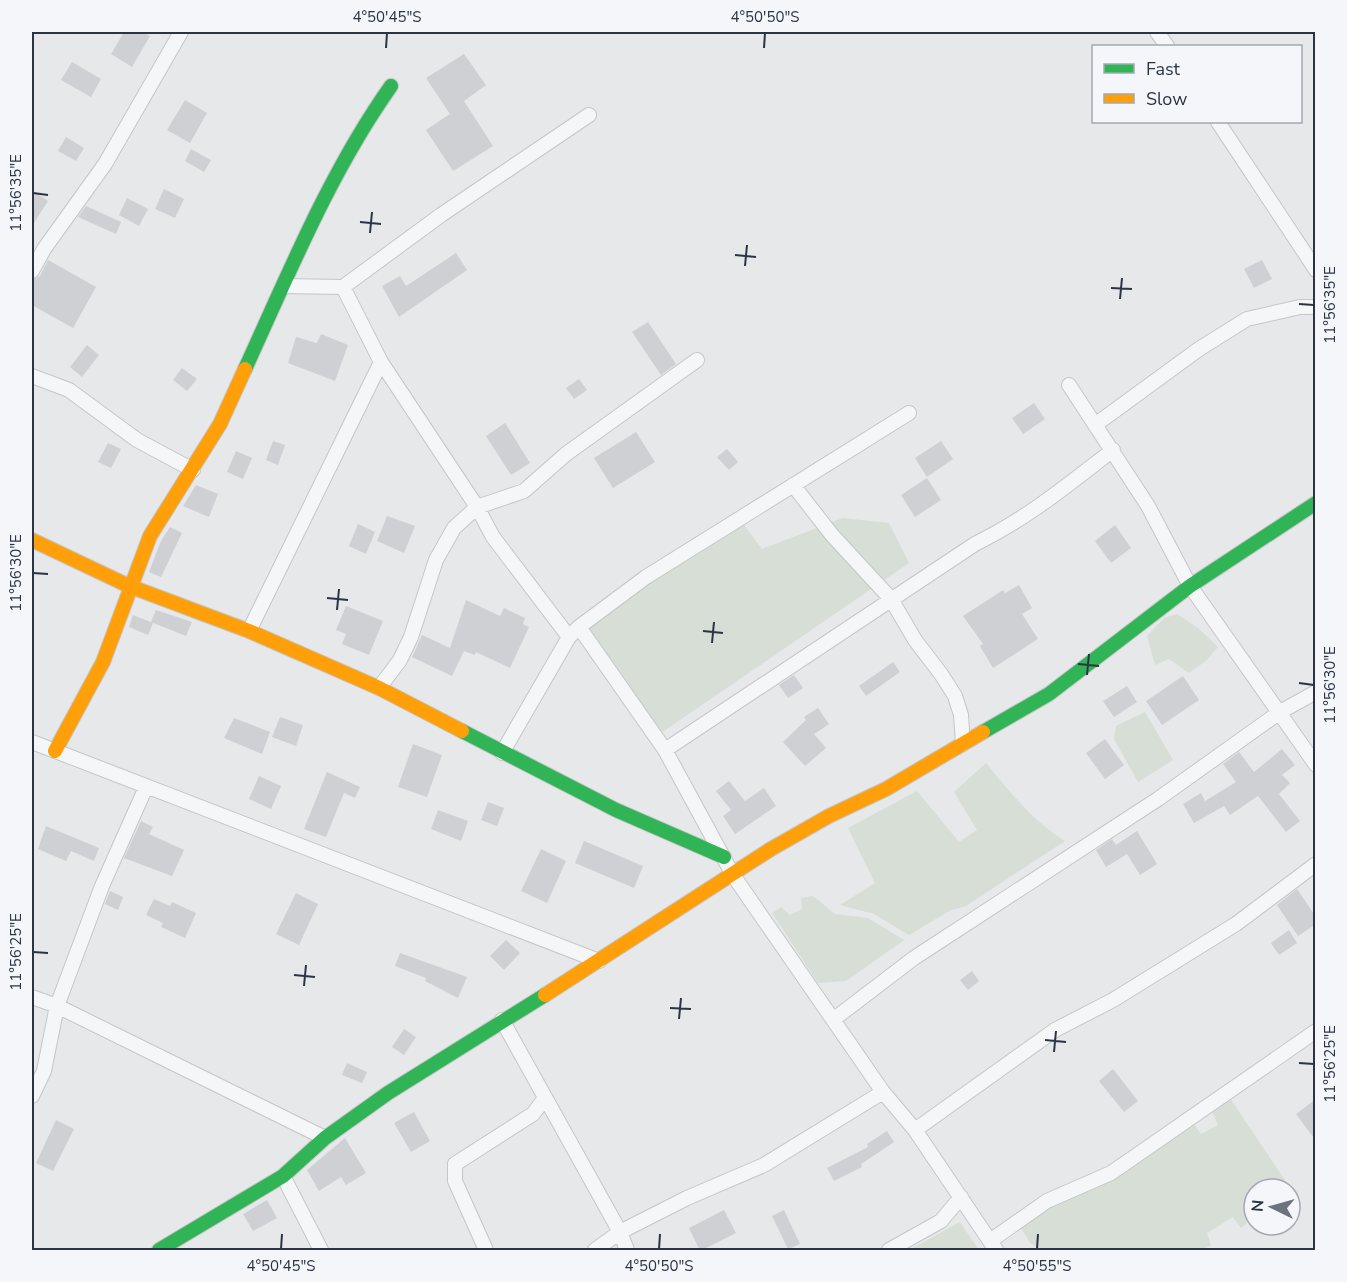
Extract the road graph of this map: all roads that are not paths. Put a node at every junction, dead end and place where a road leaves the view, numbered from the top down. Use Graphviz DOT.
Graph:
graph roads {
  1 [pos="180,32"];
  2 [pos="1156,32"];
  3 [pos="1166,45"];
  4 [pos="391,86"];
  5 [pos="589,115"];
  6 [pos="1219,123"];
  7 [pos="38,246"];
  8 [pos="32,270"];
  9 [pos="1316,270"];
  10 [pos="283,286"];
  11 [pos="343,287"];
  12 [pos="1316,307"];
  13 [pos="697,360"];
  14 [pos="381,362"];
  15 [pos="32,376"];
  16 [pos="1069,385"];
  17 [pos="909,413"];
  18 [pos="1095,425"];
  19 [pos="1113,450"];
  20 [pos="193,470"];
  21 [pos="793,485"];
  22 [pos="1316,503"];
  23 [pos="477,507"];
  24 [pos="32,540"];
  25 [pos="129,586"];
  26 [pos="1190,586"];
  27 [pos="891,599"];
  28 [pos="249,631"];
  29 [pos="574,632"];
  30 [pos="379,688"];
  31 [pos="1316,692"];
  32 [pos="1280,712"];
  33 [pos="32,744"];
  34 [pos="963,744"];
  35 [pos="665,750"];
  36 [pos="55,751"];
  37 [pos="502,753"];
  38 [pos="1316,765"];
  39 [pos="146,787"];
  40 [pos="724,857"];
  41 [pos="1316,864"];
  42 [pos="733,875"];
  43 [pos="599,962"];
  44 [pos="32,997"];
  45 [pos="57,1006"];
  46 [pos="834,1019"];
  47 [pos="502,1020"];
  48 [pos="1316,1031"];
  49 [pos="883,1092"];
  50 [pos="32,1096"];
  51 [pos="545,1098"];
  52 [pos="915,1130"];
  53 [pos="325,1138"];
  54 [pos="283,1176"];
  55 [pos="961,1197"];
  56 [pos="620,1232"];
  57 [pos="993,1246"];
  58 [pos="159,1251"];
  59 [pos="321,1251"];
  60 [pos="486,1251"];
  61 [pos="595,1251"];
  62 [pos="627,1251"];
  63 [pos="889,1251"];
  1 -- 7 [label="street"];
  2 -- 3 [label="street"];
  4 -- 10 [label="street"];
  5 -- 11 [label="street"];
  6 -- 9 [label="street"];
  7 -- 8 [label="street"];
  10 -- 11 [label="street"];
  10 -- 20 [label="street"];
  11 -- 14 [label="street"];
  12 -- 18 [label="street"];
  13 -- 23 [label="street"];
  14 -- 23 [label="street"];
  14 -- 28 [label="street"];
  15 -- 20 [label="street"];
  16 -- 18 [label="street"];
  17 -- 21 [label="street"];
  18 -- 19 [label="street"];
  19 -- 26 [label="street"];
  19 -- 27 [label="street"];
  20 -- 25 [label="street"];
  21 -- 27 [label="street"];
  21 -- 29 [label="street"];
  22 -- 26 [label="street"];
  23 -- 29 [label="street"];
  23 -- 30 [label="street"];
  24 -- 25 [label="street"];
  25 -- 28 [label="street"];
  25 -- 36 [label="street"];
  26 -- 32 [label="street"];
  26 -- 34 [label="street"];
  27 -- 34 [label="street"];
  27 -- 35 [label="street"];
  28 -- 30 [label="street"];
  29 -- 35 [label="street"];
  29 -- 37 [label="street"];
  30 -- 37 [label="street"];
  31 -- 32 [label="street"];
  32 -- 38 [label="street"];
  32 -- 46 [label="street"];
  33 -- 36 [label="street"];
  34 -- 42 [label="street"];
  35 -- 40 [label="street"];
  36 -- 39 [label="street"];
  37 -- 40 [label="street"];
  39 -- 43 [label="street"];
  39 -- 45 [label="street"];
  40 -- 42 [label="street"];
  41 -- 52 [label="street"];
  42 -- 43 [label="street"];
  42 -- 46 [label="street"];
  43 -- 47 [label="street"];
  44 -- 45 [label="street"];
  45 -- 50 [label="street"];
  45 -- 53 [label="street"];
  46 -- 49 [label="street"];
  47 -- 51 [label="street"];
  47 -- 53 [label="street"];
  48 -- 57 [label="street"];
  49 -- 52 [label="street"];
  49 -- 56 [label="street"];
  51 -- 56 [label="street"];
  51 -- 60 [label="street"];
  52 -- 55 [label="street"];
  53 -- 54 [label="street"];
  54 -- 58 [label="street"];
  54 -- 59 [label="street"];
  55 -- 57 [label="street"];
  55 -- 63 [label="street"];
  56 -- 61 [label="street"];
  56 -- 62 [label="street"];
}
